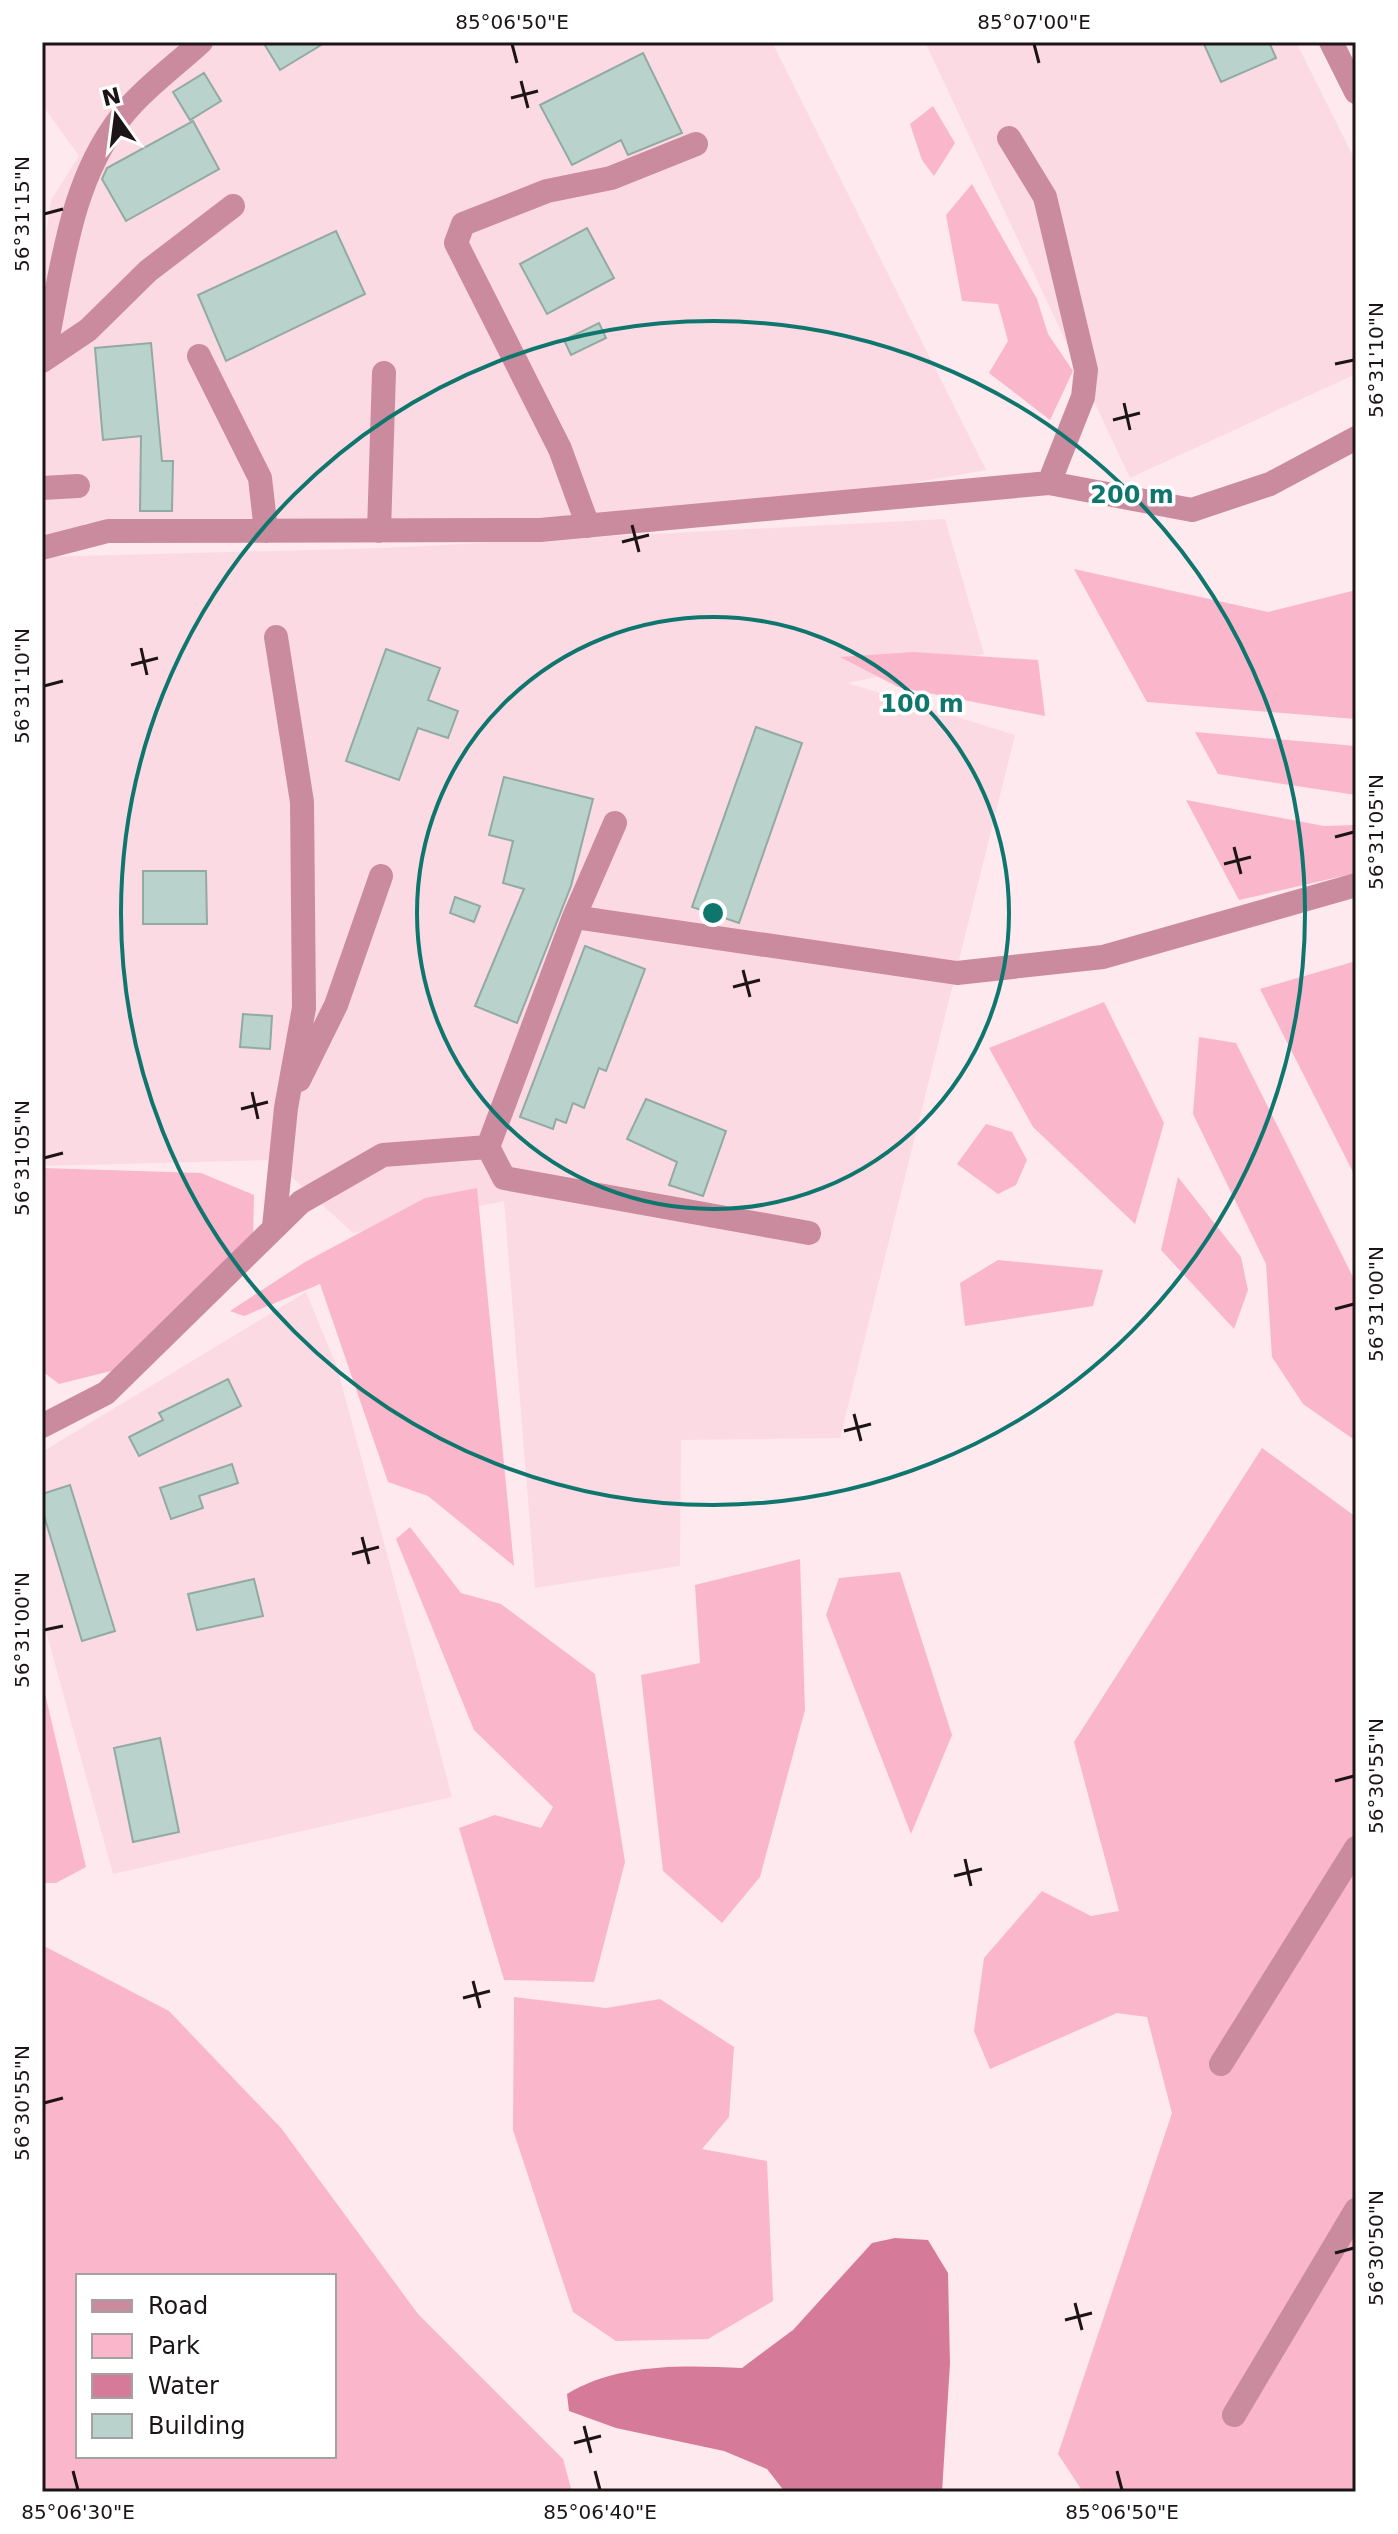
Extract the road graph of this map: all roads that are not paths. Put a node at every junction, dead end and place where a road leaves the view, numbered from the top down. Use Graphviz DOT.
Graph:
graph roads {
  1 [pos="201,42"];
  2 [pos="1331,42"];
  3 [pos="1350,66"];
  4 [pos="1356,92"];
  5 [pos="1009,138"];
  6 [pos="696,144"];
  7 [pos="233,206"];
  8 [pos="42,344"];
  9 [pos="199,356"];
  10 [pos="42,361"];
  11 [pos="384,373"];
  12 [pos="1356,438"];
  13 [pos="1049,483"];
  14 [pos="78,486"];
  15 [pos="42,488"];
  16 [pos="588,526"];
  17 [pos="266,531"];
  18 [pos="379,531"];
  19 [pos="42,548"];
  20 [pos="276,637"];
  21 [pos="615,823"];
  22 [pos="381,876"];
  23 [pos="1356,885"];
  24 [pos="574,917"];
  25 [pos="286,1108"];
  26 [pos="488,1147"];
  27 [pos="274,1227"];
  28 [pos="809,1233"];
  29 [pos="42,1426"];
  30 [pos="1356,1848"];
  31 [pos="1221,2064"];
  32 [pos="1356,2210"];
  33 [pos="1234,2415"];
  1 -- 8 [label="street"];
  2 -- 3 [label="street"];
  3 -- 4 [label="street"];
  5 -- 13 [label="street"];
  6 -- 16 [label="street"];
  7 -- 10 [label="street"];
  9 -- 17 [label="street"];
  11 -- 18 [label="street"];
  12 -- 13 [label="street"];
  13 -- 16 [label="street"];
  14 -- 15 [label="street"];
  16 -- 18 [label="street"];
  17 -- 18 [label="street"];
  17 -- 19 [label="street"];
  20 -- 25 [label="street"];
  21 -- 24 [label="street"];
  22 -- 25 [label="street"];
  23 -- 24 [label="street"];
  24 -- 26 [label="street"];
  25 -- 27 [label="street"];
  26 -- 27 [label="street"];
  26 -- 28 [label="street"];
  27 -- 29 [label="street"];
  30 -- 31 [label="street"];
  32 -- 33 [label="street"];
}
